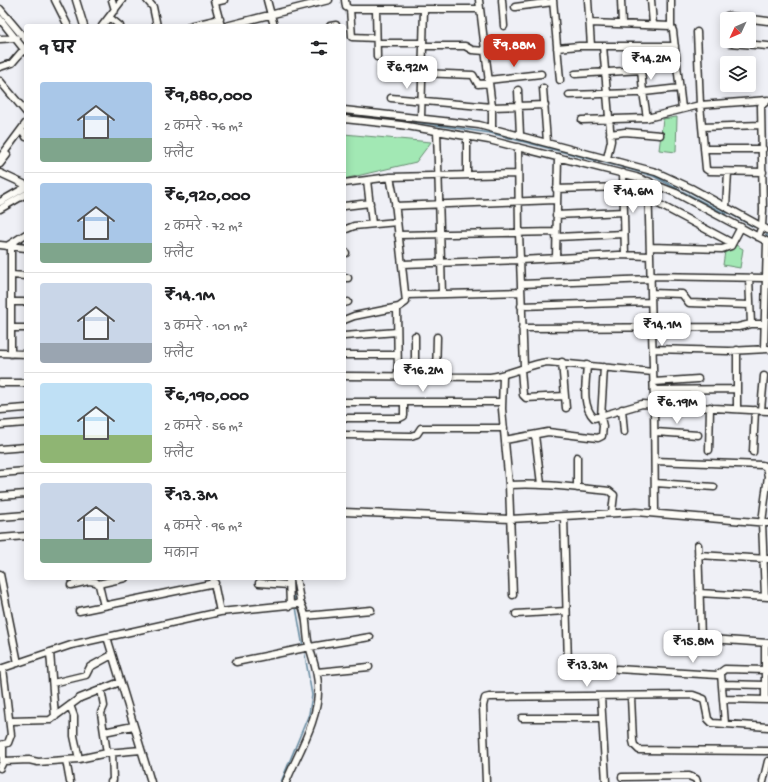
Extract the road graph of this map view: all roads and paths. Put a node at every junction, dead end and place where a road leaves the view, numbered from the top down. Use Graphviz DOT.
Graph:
graph roads {
  1 [pos="55,0"];
  2 [pos="76,0"];
  3 [pos="112,0"];
  4 [pos="122,0"];
  5 [pos="224,0"];
  6 [pos="266,0"];
  7 [pos="329,0"];
  8 [pos="345,0"];
  9 [pos="479,0"];
  10 [pos="502,0"];
  11 [pos="588,0"];
  12 [pos="621,0"];
  13 [pos="651,0"];
  14 [pos="671,0"];
  15 [pos="151,1"];
  16 [pos="214,1"];
  17 [pos="553,1"];
  18 [pos="516,7"];
  19 [pos="0,9"];
  20 [pos="350,9"];
  21 [pos="376,9"];
  22 [pos="424,9"];
  23 [pos="480,9"];
  24 [pos="115,10"];
  25 [pos="271,14"];
  26 [pos="109,17"];
  27 [pos="0,19"];
  28 [pos="756,20"];
  29 [pos="768,21"];
  30 [pos="220,23"];
  31 [pos="590,23"];
  32 [pos="67,24"];
  33 [pos="83,24"];
  34 [pos="104,24"];
  35 [pos="118,24"];
  36 [pos="156,24"];
  37 [pos="210,24"];
  38 [pos="234,24"];
  39 [pos="274,24"];
  40 [pos="622,24"];
  41 [pos="653,24"];
  42 [pos="504,26"];
  43 [pos="671,26"];
  44 [pos="697,32"];
  45 [pos="16,38"];
  46 [pos="24,38"];
  47 [pos="0,39"];
  48 [pos="376,40"];
  49 [pos="423,45"];
  50 [pos="756,45"];
  51 [pos="591,46"];
  52 [pos="603,46"];
  53 [pos="640,46"];
  54 [pos="675,46"];
  55 [pos="768,46"];
  56 [pos="557,48"];
  57 [pos="24,49"];
  58 [pos="24,51"];
  59 [pos="485,51"];
  60 [pos="377,56"];
  61 [pos="0,67"];
  62 [pos="641,70"];
  63 [pos="393,72"];
  64 [pos="422,73"];
  65 [pos="605,73"];
  66 [pos="541,74"];
  67 [pos="575,74"];
  68 [pos="560,80"];
  69 [pos="0,81"];
  70 [pos="489,81"];
  71 [pos="543,88"];
  72 [pos="680,88"];
  73 [pos="518,90"];
  74 [pos="643,92"];
  75 [pos="606,94"];
  76 [pos="569,95"];
  77 [pos="392,98"];
  78 [pos="768,100"];
  79 [pos="421,101"];
  80 [pos="545,105"];
  81 [pos="700,105"];
  82 [pos="520,106"];
  83 [pos="492,107"];
  84 [pos="682,108"];
  85 [pos="24,110"];
  86 [pos="346,110"];
  87 [pos="768,110"];
  88 [pos="761,111"];
  89 [pos="421,118"];
  90 [pos="647,118"];
  91 [pos="346,119"];
  92 [pos="582,120"];
  93 [pos="608,120"];
  94 [pos="761,125"];
  95 [pos="24,127"];
  96 [pos="702,127"];
  97 [pos="492,128"];
  98 [pos="437,131"];
  99 [pos="24,134"];
  100 [pos="610,134"];
  101 [pos="520,135"];
  102 [pos="660,135"];
  103 [pos="467,136"];
  104 [pos="765,141"];
  105 [pos="547,142"];
  106 [pos="518,147"];
  107 [pos="704,149"];
  108 [pos="762,149"];
  109 [pos="558,157"];
  110 [pos="0,158"];
  111 [pos="607,158"];
  112 [pos="0,164"];
  113 [pos="765,169"];
  114 [pos="728,172"];
  115 [pos="0,173"];
  116 [pos="623,173"];
  117 [pos="518,174"];
  118 [pos="468,175"];
  119 [pos="439,176"];
  120 [pos="390,177"];
  121 [pos="367,180"];
  122 [pos="648,181"];
  123 [pos="346,183"];
  124 [pos="24,185"];
  125 [pos="24,187"];
  126 [pos="623,187"];
  127 [pos="556,189"];
  128 [pos="766,192"];
  129 [pos="24,197"];
  130 [pos="649,199"];
  131 [pos="556,200"];
  132 [pos="0,202"];
  133 [pos="518,202"];
  134 [pos="370,203"];
  135 [pos="440,205"];
  136 [pos="346,206"];
  137 [pos="395,206"];
  138 [pos="726,207"];
  139 [pos="0,209"];
  140 [pos="624,212"];
  141 [pos="556,215"];
  142 [pos="765,217"];
  143 [pos="397,222"];
  144 [pos="372,224"];
  145 [pos="762,226"];
  146 [pos="741,227"];
  147 [pos="346,229"];
  148 [pos="768,230"];
  149 [pos="519,232"];
  150 [pos="440,233"];
  151 [pos="556,234"];
  152 [pos="624,234"];
  153 [pos="24,235"];
  154 [pos="398,235"];
  155 [pos="758,237"];
  156 [pos="768,242"];
  157 [pos="732,243"];
  158 [pos="6,246"];
  159 [pos="650,247"];
  160 [pos="24,248"];
  161 [pos="625,255"];
  162 [pos="650,256"];
  163 [pos="556,258"];
  164 [pos="520,260"];
  165 [pos="441,263"];
  166 [pos="402,264"];
  167 [pos="11,275"];
  168 [pos="24,276"];
  169 [pos="651,278"];
  170 [pos="749,278"];
  171 [pos="767,279"];
  172 [pos="521,284"];
  173 [pos="521,292"];
  174 [pos="442,293"];
  175 [pos="651,293"];
  176 [pos="406,295"];
  177 [pos="11,302"];
  178 [pos="24,302"];
  179 [pos="651,302"];
  180 [pos="750,305"];
  181 [pos="521,306"];
  182 [pos="397,308"];
  183 [pos="346,319"];
  184 [pos="751,324"];
  185 [pos="764,324"];
  186 [pos="652,327"];
  187 [pos="11,328"];
  188 [pos="24,328"];
  189 [pos="522,328"];
  190 [pos="397,332"];
  191 [pos="766,332"];
  192 [pos="346,336"];
  193 [pos="415,336"];
  194 [pos="437,336"];
  195 [pos="766,349"];
  196 [pos="653,350"];
  197 [pos="738,350"];
  198 [pos="0,353"];
  199 [pos="11,354"];
  200 [pos="24,354"];
  201 [pos="346,355"];
  202 [pos="397,355"];
  203 [pos="562,362"];
  204 [pos="587,365"];
  205 [pos="604,367"];
  206 [pos="522,368"];
  207 [pos="653,372"];
  208 [pos="346,376"];
  209 [pos="398,376"];
  210 [pos="415,376"];
  211 [pos="436,376"];
  212 [pos="503,376"];
  213 [pos="764,376"];
  214 [pos="698,379"];
  215 [pos="654,382"];
  216 [pos="0,383"];
  217 [pos="24,383"];
  218 [pos="737,389"];
  219 [pos="654,390"];
  220 [pos="565,396"];
  221 [pos="346,402"];
  222 [pos="404,402"];
  223 [pos="502,402"];
  224 [pos="654,404"];
  225 [pos="710,407"];
  226 [pos="24,408"];
  227 [pos="566,408"];
  228 [pos="622,409"];
  229 [pos="737,409"];
  230 [pos="0,410"];
  231 [pos="761,410"];
  232 [pos="346,418"];
  233 [pos="601,418"];
  234 [pos="24,423"];
  235 [pos="0,425"];
  236 [pos="504,428"];
  237 [pos="624,432"];
  238 [pos="655,432"];
  239 [pos="534,434"];
  240 [pos="346,435"];
  241 [pos="698,435"];
  242 [pos="505,440"];
  243 [pos="24,446"];
  244 [pos="0,449"];
  245 [pos="709,450"];
  246 [pos="753,452"];
  247 [pos="577,458"];
  248 [pos="655,460"];
  249 [pos="24,471"];
  250 [pos="0,473"];
  251 [pos="655,483"];
  252 [pos="541,484"];
  253 [pos="509,485"];
  254 [pos="767,486"];
  255 [pos="714,487"];
  256 [pos="577,488"];
  257 [pos="24,494"];
  258 [pos="0,496"];
  259 [pos="346,512"];
  260 [pos="612,512"];
  261 [pos="655,513"];
  262 [pos="24,515"];
  263 [pos="0,517"];
  264 [pos="564,517"];
  265 [pos="510,519"];
  266 [pos="765,522"];
  267 [pos="24,536"];
  268 [pos="0,538"];
  269 [pos="698,545"];
  270 [pos="698,555"];
  271 [pos="766,559"];
  272 [pos="0,577"];
  273 [pos="116,580"];
  274 [pos="214,580"];
  275 [pos="289,580"];
  276 [pos="296,580"];
  277 [pos="258,583"];
  278 [pos="98,584"];
  279 [pos="71,585"];
  280 [pos="289,585"];
  281 [pos="699,593"];
  282 [pos="513,595"];
  283 [pos="767,596"];
  284 [pos="295,604"];
  285 [pos="104,606"];
  286 [pos="371,610"];
  287 [pos="79,611"];
  288 [pos="566,611"];
  289 [pos="220,612"];
  290 [pos="516,614"];
  291 [pos="305,616"];
  292 [pos="107,637"];
  293 [pos="370,637"];
  294 [pos="682,637"];
  295 [pos="701,638"];
  296 [pos="767,643"];
  297 [pos="306,648"];
  298 [pos="50,652"];
  299 [pos="112,655"];
  300 [pos="236,662"];
  301 [pos="18,663"];
  302 [pos="568,665"];
  303 [pos="369,667"];
  304 [pos="2,668"];
  305 [pos="617,669"];
  306 [pos="765,670"];
  307 [pos="317,672"];
  308 [pos="721,674"];
  309 [pos="120,682"];
  310 [pos="53,683"];
  311 [pos="722,684"];
  312 [pos="765,685"];
  313 [pos="101,689"];
  314 [pos="601,697"];
  315 [pos="631,697"];
  316 [pos="723,699"];
  317 [pos="767,700"];
  318 [pos="70,705"];
  319 [pos="55,717"];
  320 [pos="522,718"];
  321 [pos="602,718"];
  322 [pos="10,721"];
  323 [pos="725,724"];
  324 [pos="133,726"];
  325 [pos="768,727"];
  326 [pos="104,732"];
  327 [pos="2,745"];
  328 [pos="141,750"];
  329 [pos="768,751"];
  330 [pos="110,753"];
  331 [pos="79,759"];
  332 [pos="66,760"];
  333 [pos="4,761"];
  334 [pos="768,762"];
  335 [pos="0,768"];
  336 [pos="767,771"];
  337 [pos="622,777"];
  338 [pos="70,782"];
  339 [pos="111,782"];
  340 [pos="151,782"];
  341 [pos="286,782"];
  342 [pos="486,782"];
  343 [pos="606,782"];
  344 [pos="697,782"];
  345 [pos="764,782"];
  1 -- 32 [label="street"];
  2 -- 33 [label="street"];
  3 -- 24 [label="street"];
  4 -- 24 [label="street"];
  5 -- 16 [label="street"];
  6 -- 25 [label="street"];
  7 -- 25 [label="street"];
  8 -- 20 [label="street"];
  9 -- 23 [label="street"];
  10 -- 42 [label="street"];
  11 -- 31 [label="street"];
  12 -- 40 [label="street"];
  13 -- 41 [label="street"];
  14 -- 43 [label="street"];
  15 -- 36 [label="street"];
  16 -- 30 [label="street"];
  17 -- 18 [label="street"];
  17 -- 56 [label="street"];
  19 -- 46 [label="street"];
  20 -- 21 [label="street"];
  20 -- 48 [label="street"];
  21 -- 22 [label="street"];
  21 -- 48 [label="street"];
  22 -- 23 [label="street"];
  22 -- 49 [label="street"];
  23 -- 59 [label="street"];
  24 -- 26 [label="street"];
  25 -- 38 [label="street"];
  25 -- 39 [label="street"];
  26 -- 34 [label="street"];
  26 -- 35 [label="street"];
  27 -- 45 [label="street"];
  28 -- 29 [label="street"];
  30 -- 37 [label="street"];
  31 -- 40 [label="street"];
  31 -- 51 [label="street"];
  40 -- 41 [label="street"];
  41 -- 43 [label="street"];
  43 -- 54 [label="street"];
  44 -- 81 [label="street"];
  45 -- 47 [label="street"];
  45 -- 57 [label="street"];
  48 -- 49 [label="street"];
  48 -- 60 [label="street"];
  49 -- 59 [label="street"];
  49 -- 64 [label="street"];
  50 -- 55 [label="street"];
  51 -- 52 [label="street"];
  51 -- 56 [label="street"];
  52 -- 53 [label="street"];
  52 -- 65 [label="street"];
  53 -- 54 [label="street"];
  53 -- 62 [label="street"];
  54 -- 72 [label="street"];
  56 -- 68 [label="street"];
  58 -- 61 [label="street"];
  59 -- 70 [label="street"];
  62 -- 65 [label="street"];
  62 -- 74 [label="street"];
  63 -- 64 [label="street"];
  64 -- 70 [label="street"];
  64 -- 79 [label="street"];
  65 -- 67 [label="street"];
  65 -- 75 [label="street"];
  66 -- 70 [label="street"];
  69 -- 85 [label="street"];
  70 -- 83 [label="street"];
  71 -- 80 [label="street"];
  72 -- 74 [label="street"];
  72 -- 84 [label="street"];
  73 -- 82 [label="street"];
  74 -- 75 [label="street"];
  74 -- 90 [label="street"];
  75 -- 76 [label="street"];
  75 -- 93 [label="street"];
  77 -- 79 [label="street"];
  78 -- 81 [label="street"];
  78 -- 88 [label="street"];
  79 -- 83 [label="street"];
  79 -- 89 [label="street"];
  80 -- 82 [label="street"];
  80 -- 105 [label="street"];
  81 -- 84 [label="street"];
  81 -- 96 [label="street"];
  82 -- 83 [label="street"];
  82 -- 101 [label="street"];
  83 -- 97 [label="street"];
  84 -- 90 [label="street"];
  86 -- 89 [label="street"];
  87 -- 88 [label="street"];
  88 -- 94 [label="street"];
  89 -- 97 [label="street"];
  90 -- 93 [label="street"];
  91 -- 98 [label="street"];
  92 -- 93 [label="street"];
  93 -- 100 [label="street"];
  94 -- 96 [label="street"];
  94 -- 104 [label="street"];
  95 -- 110 [label="street"];
  96 -- 107 [label="street"];
  97 -- 101 [label="street"];
  98 -- 103 [label="street"];
  98 -- 119 [label="street"];
  99 -- 112 [label="street"];
  100 -- 102 [label="street"];
  100 -- 111 [label="street"];
  101 -- 105 [label="street"];
  103 -- 106 [label="street"];
  103 -- 118 [label="street"];
  104 -- 108 [label="street"];
  105 -- 111 [label="street"];
  106 -- 109 [label="street"];
  106 -- 117 [label="street"];
  107 -- 108 [label="street"];
  107 -- 114 [label="street"];
  108 -- 113 [label="street"];
  109 -- 116 [label="street"];
  109 -- 127 [label="street"];
  111 -- 138 [label="street"];
  113 -- 114 [label="street"];
  113 -- 128 [label="street"];
  114 -- 138 [label="street"];
  115 -- 124 [label="street"];
  116 -- 122 [label="street"];
  116 -- 126 [label="street"];
  117 -- 118 [label="street"];
  117 -- 133 [label="street"];
  118 -- 119 [label="street"];
  119 -- 120 [label="street"];
  119 -- 135 [label="street"];
  120 -- 121 [label="street"];
  120 -- 137 [label="street"];
  121 -- 123 [label="street"];
  121 -- 134 [label="street"];
  122 -- 130 [label="street"];
  122 -- 146 [label="street"];
  125 -- 132 [label="street"];
  126 -- 127 [label="street"];
  126 -- 140 [label="street"];
  127 -- 131 [label="street"];
  128 -- 142 [label="street"];
  129 -- 139 [label="street"];
  130 -- 157 [label="street"];
  130 -- 159 [label="street"];
  131 -- 133 [label="street"];
  131 -- 141 [label="street"];
  133 -- 135 [label="street"];
  133 -- 149 [label="street"];
  134 -- 136 [label="street"];
  134 -- 144 [label="street"];
  135 -- 137 [label="street"];
  135 -- 150 [label="street"];
  137 -- 143 [label="street"];
  138 -- 145 [label="street"];
  140 -- 141 [label="street"];
  140 -- 152 [label="street"];
  141 -- 151 [label="street"];
  142 -- 145 [label="street"];
  143 -- 144 [label="street"];
  143 -- 154 [label="street"];
  144 -- 147 [label="street"];
  145 -- 148 [label="street"];
  145 -- 155 [label="street"];
  146 -- 155 [label="street"];
  146 -- 157 [label="street"];
  149 -- 150 [label="street"];
  149 -- 151 [label="street"];
  149 -- 164 [label="street"];
  150 -- 154 [label="street"];
  150 -- 165 [label="street"];
  151 -- 152 [label="street"];
  151 -- 163 [label="street"];
  152 -- 161 [label="street"];
  153 -- 158 [label="street"];
  154 -- 166 [label="street"];
  155 -- 156 [label="street"];
  156 -- 171 [label="street"];
  157 -- 159 [label="street"];
  158 -- 160 [label="street"];
  158 -- 167 [label="street"];
  159 -- 162 [label="street"];
  161 -- 162 [label="street"];
  161 -- 163 [label="street"];
  162 -- 169 [label="street"];
  163 -- 164 [label="street"];
  164 -- 165 [label="street"];
  164 -- 172 [label="street"];
  165 -- 166 [label="street"];
  165 -- 174 [label="street"];
  166 -- 176 [label="street"];
  167 -- 168 [label="street"];
  167 -- 177 [label="street"];
  169 -- 170 [label="street"];
  169 -- 172 [label="street"];
  169 -- 175 [label="street"];
  170 -- 171 [label="street"];
  170 -- 180 [label="street"];
  171 -- 185 [label="street"];
  172 -- 173 [label="street"];
  173 -- 174 [label="street"];
  173 -- 181 [label="street"];
  174 -- 176 [label="street"];
  175 -- 179 [label="street"];
  175 -- 180 [label="street"];
  176 -- 182 [label="street"];
  177 -- 178 [label="street"];
  177 -- 187 [label="street"];
  179 -- 181 [label="street"];
  179 -- 186 [label="street"];
  180 -- 184 [label="street"];
  181 -- 189 [label="street"];
  182 -- 183 [label="street"];
  182 -- 190 [label="street"];
  184 -- 185 [label="street"];
  184 -- 186 [label="street"];
  185 -- 191 [label="street"];
  186 -- 189 [label="street"];
  186 -- 196 [label="street"];
  187 -- 188 [label="street"];
  187 -- 199 [label="street"];
  189 -- 206 [label="street"];
  190 -- 192 [label="street"];
  190 -- 202 [label="street"];
  191 -- 195 [label="street"];
  193 -- 210 [label="street"];
  194 -- 211 [label="street"];
  195 -- 197 [label="street"];
  196 -- 197 [label="street"];
  196 -- 207 [label="street"];
  197 -- 218 [label="street"];
  198 -- 199 [label="street"];
  199 -- 200 [label="street"];
  201 -- 202 [label="street"];
  202 -- 209 [label="street"];
  203 -- 204 [label="street"];
  203 -- 206 [label="street"];
  203 -- 220 [label="street"];
  204 -- 205 [label="street"];
  204 -- 233 [label="street"];
  205 -- 207 [label="street"];
  205 -- 233 [label="street"];
  206 -- 212 [label="street"];
  206 -- 220 [label="street"];
  207 -- 215 [label="street"];
  208 -- 209 [label="street"];
  209 -- 210 [label="street"];
  210 -- 211 [label="street"];
  211 -- 212 [label="street"];
  212 -- 223 [label="street"];
  213 -- 231 [label="street"];
  214 -- 215 [label="street"];
  215 -- 219 [label="street"];
  216 -- 217 [label="street"];
  218 -- 219 [label="street"];
  218 -- 229 [label="street"];
  219 -- 224 [label="street"];
  220 -- 227 [label="street"];
  221 -- 222 [label="street"];
  222 -- 223 [label="street"];
  222 -- 232 [label="street"];
  223 -- 236 [label="street"];
  224 -- 225 [label="street"];
  224 -- 228 [label="street"];
  224 -- 238 [label="street"];
  225 -- 229 [label="street"];
  225 -- 245 [label="street"];
  226 -- 230 [label="street"];
  228 -- 233 [label="street"];
  228 -- 237 [label="street"];
  229 -- 231 [label="street"];
  231 -- 246 [label="street"];
  233 -- 239 [label="street"];
  234 -- 235 [label="street"];
  236 -- 240 [label="street"];
  236 -- 242 [label="street"];
  238 -- 241 [label="street"];
  238 -- 248 [label="street"];
  239 -- 242 [label="street"];
  239 -- 252 [label="street"];
  242 -- 253 [label="street"];
  243 -- 244 [label="street"];
  247 -- 256 [label="street"];
  248 -- 251 [label="street"];
  248 -- 254 [label="street"];
  249 -- 250 [label="street"];
  251 -- 255 [label="street"];
  251 -- 261 [label="street"];
  252 -- 253 [label="street"];
  252 -- 256 [label="street"];
  253 -- 265 [label="street"];
  254 -- 266 [label="street"];
  256 -- 260 [label="street"];
  257 -- 258 [label="street"];
  259 -- 265 [label="street"];
  260 -- 261 [label="street"];
  260 -- 264 [label="street"];
  261 -- 266 [label="street"];
  262 -- 263 [label="street"];
  264 -- 265 [label="street"];
  264 -- 288 [label="street"];
  265 -- 282 [label="street"];
  266 -- 271 [label="street"];
  267 -- 268 [label="street"];
  269 -- 270 [label="street"];
  270 -- 271 [label="street"];
  270 -- 281 [label="street"];
  271 -- 283 [label="street"];
  272 -- 301 [label="street"];
  273 -- 278 [label="street"];
  274 -- 285 [label="street"];
  274 -- 289 [label="street"];
  275 -- 280 [label="street"];
  276 -- 284 [label="street"];
  277 -- 280 [label="street"];
  278 -- 279 [label="street"];
  278 -- 285 [label="street"];
  280 -- 284 [label="street"];
  281 -- 283 [label="street"];
  281 -- 295 [label="street"];
  284 -- 289 [label="street"];
  284 -- 291 [label="street"];
  285 -- 287 [label="street"];
  286 -- 291 [label="street"];
  288 -- 290 [label="street"];
  288 -- 302 [label="street"];
  289 -- 292 [label="street"];
  291 -- 297 [label="street"];
  292 -- 298 [label="street"];
  292 -- 299 [label="street"];
  293 -- 297 [label="street"];
  294 -- 295 [label="street"];
  295 -- 296 [label="street"];
  296 -- 306 [label="street"];
  297 -- 300 [label="street"];
  297 -- 307 [label="street"];
  298 -- 301 [label="street"];
  298 -- 310 [label="street"];
  299 -- 309 [label="street"];
  299 -- 310 [label="street"];
  301 -- 304 [label="street"];
  303 -- 307 [label="street"];
  304 -- 322 [label="street"];
  305 -- 308 [label="street"];
  306 -- 308 [label="street"];
  306 -- 312 [label="street"];
  307 -- 341 [label="street"];
  308 -- 311 [label="street"];
  309 -- 313 [label="street"];
  309 -- 324 [label="street"];
  310 -- 319 [label="street"];
  311 -- 312 [label="street"];
  311 -- 316 [label="street"];
  312 -- 317 [label="street"];
  313 -- 318 [label="street"];
  313 -- 326 [label="street"];
  314 -- 315 [label="street"];
  314 -- 321 [label="street"];
  314 -- 342 [label="street"];
  315 -- 323 [label="street"];
  315 -- 329 [label="street"];
  316 -- 317 [label="street"];
  316 -- 323 [label="street"];
  318 -- 319 [label="street"];
  318 -- 331 [label="street"];
  319 -- 322 [label="street"];
  320 -- 321 [label="street"];
  321 -- 343 [label="street"];
  322 -- 327 [label="street"];
  323 -- 325 [label="street"];
  324 -- 326 [label="street"];
  324 -- 328 [label="street"];
  326 -- 330 [label="street"];
  327 -- 333 [label="street"];
  328 -- 330 [label="street"];
  328 -- 340 [label="street"];
  330 -- 331 [label="street"];
  330 -- 339 [label="street"];
  331 -- 332 [label="street"];
  332 -- 333 [label="street"];
  332 -- 338 [label="street"];
  333 -- 335 [label="street"];
  334 -- 336 [label="street"];
  336 -- 345 [label="street"];
  337 -- 344 [label="street"];
}
